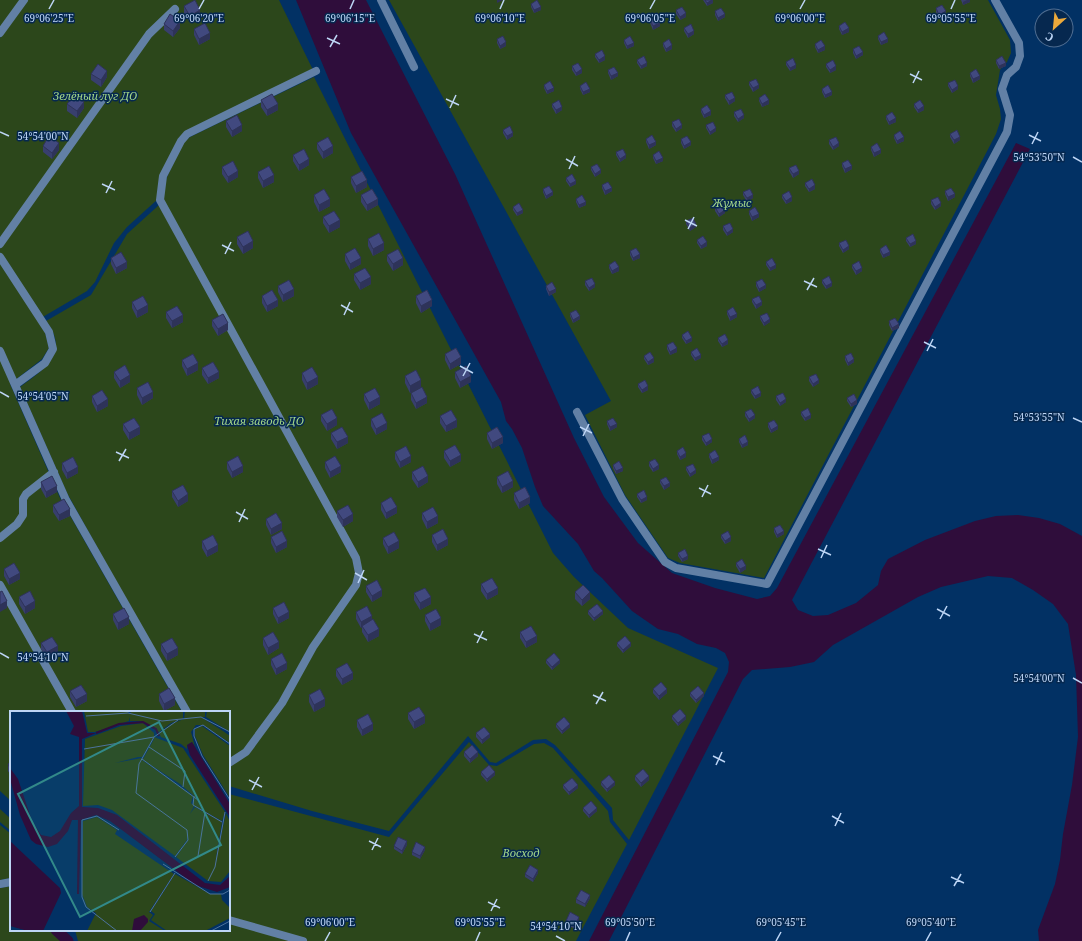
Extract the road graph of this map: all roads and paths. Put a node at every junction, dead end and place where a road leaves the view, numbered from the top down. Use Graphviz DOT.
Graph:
graph roads {
  1 [pos="24,0"];
  2 [pos="381,0"];
  3 [pos="996,0"];
  4 [pos="175,9"];
  5 [pos="0,33"];
  6 [pos="414,67"];
  7 [pos="316,71"];
  8 [pos="0,244"];
  9 [pos="0,257"];
  10 [pos="0,351"];
  11 [pos="16,386"];
  12 [pos="577,412"];
  13 [pos="54,472"];
  14 [pos="0,538"];
  15 [pos="0,585"];
  16 [pos="71,711"];
  17 [pos="186,711"];
  18 [pos="230,762"];
  19 [pos="10,882"];
  20 [pos="0,884"];
  21 [pos="230,920"];
  22 [pos="303,941"];
  1 -- 5 [label="street"];
  2 -- 6 [label="street"];
  3 -- 12 [label="street"];
  4 -- 8 [label="street"];
  7 -- 18 [label="street"];
  9 -- 11 [label="street"];
  10 -- 11 [label="street"];
  11 -- 13 [label="street"];
  13 -- 14 [label="street"];
  13 -- 17 [label="street"];
  15 -- 16 [label="street"];
  19 -- 20 [label="street"];
  21 -- 22 [label="street"];
}
